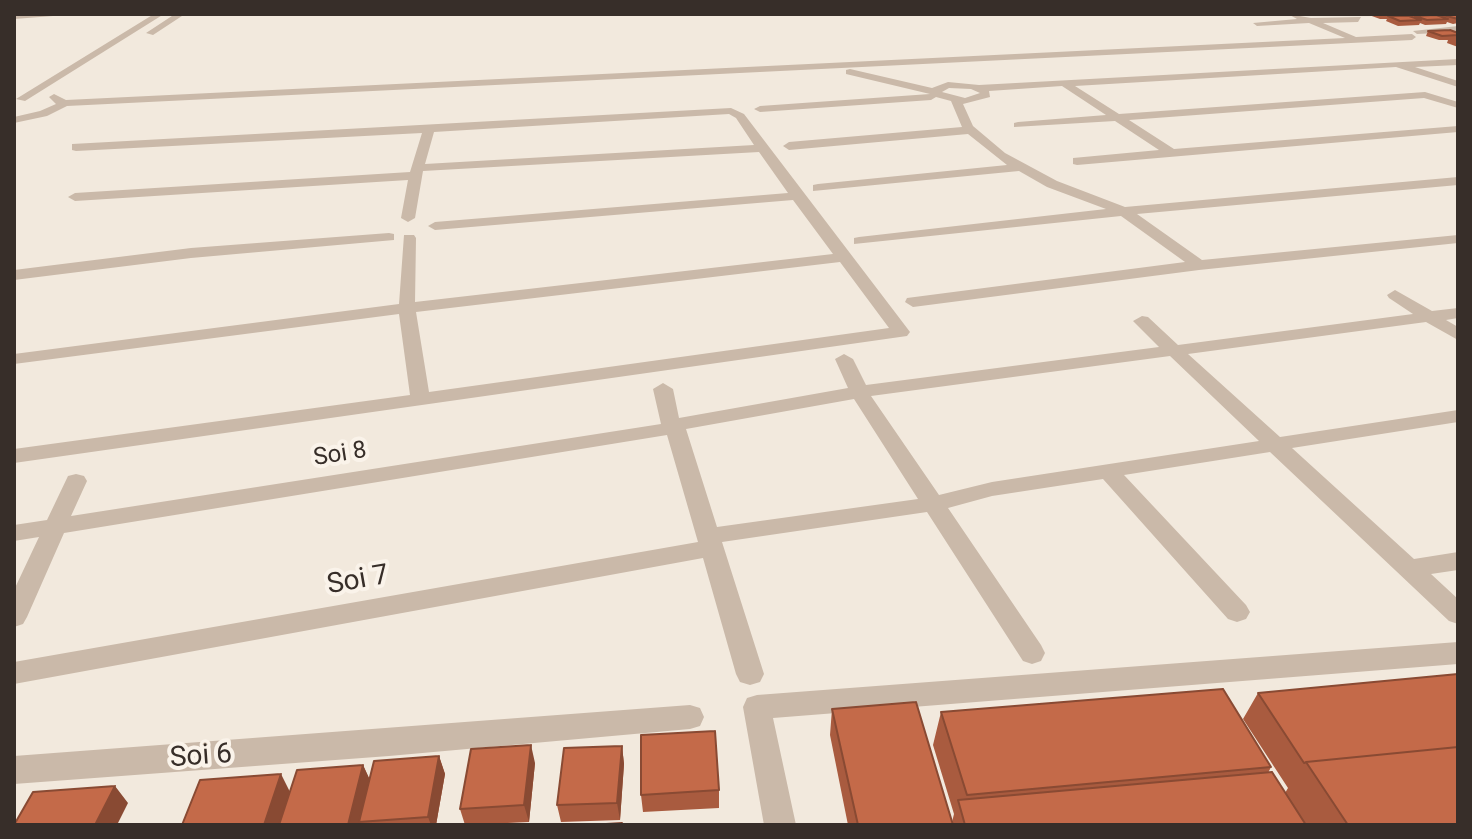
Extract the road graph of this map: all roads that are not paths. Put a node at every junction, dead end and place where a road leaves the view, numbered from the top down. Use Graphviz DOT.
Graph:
graph roads {
  1 [pos="160,14"];
  2 [pos="181,14"];
  3 [pos="1292,14"];
  4 [pos="14,16"];
  5 [pos="49,16"];
  6 [pos="1358,19"];
  7 [pos="1310,21"];
  8 [pos="1257,23"];
  9 [pos="1458,29"];
  10 [pos="1357,40"];
  11 [pos="1458,62"];
  12 [pos="1397,64"];
  13 [pos="841,68"];
  14 [pos="73,82"];
  15 [pos="1064,83"];
  16 [pos="1458,84"];
  17 [pos="978,88"];
  18 [pos="60,89"];
  19 [pos="940,91"];
  20 [pos="18,93"];
  21 [pos="48,97"];
  22 [pos="956,100"];
  23 [pos="1458,105"];
  24 [pos="58,106"];
  25 [pos="760,109"];
  26 [pos="1114,118"];
  27 [pos="16,120"];
  28 [pos="1018,125"];
  29 [pos="429,129"];
  30 [pos="1458,129"];
  31 [pos="970,130"];
  32 [pos="789,146"];
  33 [pos="76,147"];
  34 [pos="763,148"];
  35 [pos="1171,153"];
  36 [pos="1077,161"];
  37 [pos="1021,167"];
  38 [pos="416,172"];
  39 [pos="1458,181"];
  40 [pos="818,188"];
  41 [pos="797,196"];
  42 [pos="75,197"];
  43 [pos="1124,211"];
  44 [pos="408,218"];
  45 [pos="435,226"];
  46 [pos="388,231"];
  47 [pos="409,238"];
  48 [pos="1458,239"];
  49 [pos="859,241"];
  50 [pos="843,257"];
  51 [pos="14,264"];
  52 [pos="1199,265"];
  53 [pos="14,275"];
  54 [pos="1395,295"];
  55 [pos="913,302"];
  56 [pos="407,308"];
  57 [pos="1458,313"];
  58 [pos="1429,317"];
  59 [pos="1142,321"];
  60 [pos="1458,335"];
  61 [pos="1174,350"];
  62 [pos="14,359"];
  63 [pos="844,359"];
  64 [pos="663,389"];
  65 [pos="859,392"];
  66 [pos="420,399"];
  67 [pos="1458,416"];
  68 [pos="673,427"];
  69 [pos="1276,445"];
  70 [pos="14,456"];
  71 [pos="1108,471"];
  72 [pos="76,481"];
  73 [pos="933,504"];
  74 [pos="57,526"];
  75 [pos="14,533"];
  76 [pos="710,542"];
  77 [pos="1458,561"];
  78 [pos="1409,569"];
  79 [pos="1237,612"];
  80 [pos="1458,614"];
  81 [pos="14,617"];
  82 [pos="1032,653"];
  83 [pos="1458,653"];
  84 [pos="1182,672"];
  85 [pos="14,673"];
  86 [pos="750,674"];
  87 [pos="1197,697"];
  88 [pos="690,717"];
  89 [pos="14,770"];
  90 [pos="780,825"];
  1 -- 20 [label="street"];
  2 -- 14 [label="street"];
  3 -- 7 [label="street"];
  4 -- 5 [label="street"];
  6 -- 7 [label="street"];
  7 -- 8 [label="street"];
  7 -- 10 [label="street"];
  9 -- 10 [label="street"];
  10 -- 12 [label="street"];
  10 -- 13 [label="street"];
  11 -- 12 [label="street"];
  12 -- 15 [label="street"];
  12 -- 16 [label="street"];
  13 -- 19 [label="street"];
  13 -- 24 [label="street"];
  15 -- 17 [label="street"];
  15 -- 26 [label="street"];
  17 -- 19 [label="street"];
  17 -- 22 [label="street"];
  18 -- 21 [label="street"];
  19 -- 22 [label="street"];
  19 -- 25 [label="street"];
  20 -- 21 [label="street"];
  21 -- 24 [label="street"];
  22 -- 31 [label="street"];
  23 -- 26 [label="street"];
  24 -- 27 [label="street"];
  26 -- 28 [label="street"];
  26 -- 35 [label="street"];
  29 -- 33 [label="street"];
  29 -- 34 [label="street"];
  29 -- 38 [label="street"];
  30 -- 35 [label="street"];
  31 -- 32 [label="street"];
  31 -- 37 [label="street"];
  34 -- 38 [label="street"];
  34 -- 41 [label="street"];
  35 -- 36 [label="street"];
  37 -- 40 [label="street"];
  37 -- 43 [label="street"];
  38 -- 42 [label="street"];
  38 -- 44 [label="street"];
  39 -- 43 [label="street"];
  41 -- 45 [label="street"];
  41 -- 50 [label="street"];
  43 -- 49 [label="street"];
  43 -- 52 [label="street"];
  44 -- 45 [label="street"];
  44 -- 46 [label="street"];
  45 -- 47 [label="street"];
  46 -- 47 [label="street"];
  46 -- 51 [label="street"];
  46 -- 53 [label="street"];
  47 -- 56 [label="street"];
  48 -- 52 [label="street"];
  50 -- 56 [label="street"];
  50 -- 66 [label="street"];
  52 -- 55 [label="street"];
  54 -- 58 [label="street"];
  56 -- 62 [label="street"];
  56 -- 66 [label="street"];
  57 -- 58 [label="street, Soi 8"];
  58 -- 60 [label="street"];
  58 -- 61 [label="street, Soi 8"];
  59 -- 61 [label="street"];
  61 -- 65 [label="street, Soi 8"];
  61 -- 69 [label="street"];
  63 -- 65 [label="street"];
  64 -- 68 [label="street"];
  65 -- 68 [label="street, Soi 8"];
  65 -- 73 [label="street"];
  66 -- 70 [label="street"];
  67 -- 69 [label="street, Soi 7"];
  68 -- 74 [label="street, Soi 8"];
  68 -- 76 [label="street"];
  69 -- 71 [label="street, Soi 7"];
  69 -- 78 [label="street"];
  71 -- 73 [label="street, Soi 7"];
  71 -- 79 [label="street"];
  72 -- 74 [label="street"];
  73 -- 76 [label="street, Soi 7"];
  73 -- 82 [label="street"];
  74 -- 75 [label="street, Soi 8"];
  74 -- 81 [label="street"];
  76 -- 85 [label="street, Soi 7"];
  76 -- 86 [label="street"];
  77 -- 78 [label="street"];
  78 -- 80 [label="street"];
  83 -- 84 [label="street"];
  84 -- 87 [label="street"];
  84 -- 90 [label="street"];
  88 -- 89 [label="street, Soi 6"];
}
